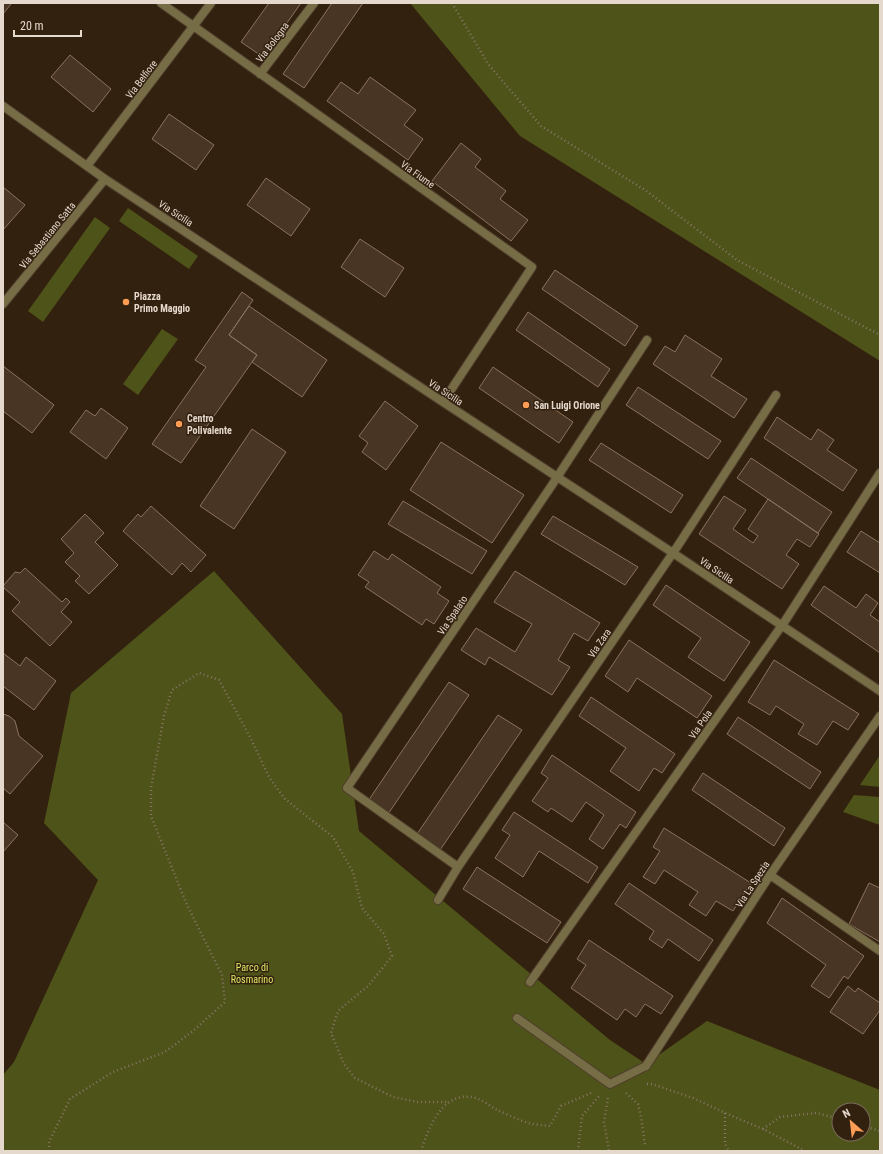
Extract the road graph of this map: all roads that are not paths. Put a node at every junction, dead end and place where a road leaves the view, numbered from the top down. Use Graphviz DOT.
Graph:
graph roads {
  1 [pos="161,3"];
  2 [pos="211,3"];
  3 [pos="314,3"];
  4 [pos="193,26"];
  5 [pos="260,74"];
  6 [pos="3,106"];
  7 [pos="88,166"];
  8 [pos="105,179"];
  9 [pos="3,304"];
  10 [pos="647,340"];
  11 [pos="776,395"];
  12 [pos="443,402"];
  13 [pos="880,473"];
  14 [pos="557,477"];
  15 [pos="673,552"];
  16 [pos="781,625"];
  17 [pos="880,691"];
  18 [pos="880,716"];
  19 [pos="458,867"];
  20 [pos="770,875"];
  21 [pos="438,900"];
  22 [pos="880,951"];
  23 [pos="530,982"];
  24 [pos="517,1018"];
  1 -- 4 [label="street, Via Fiume"];
  2 -- 4 [label="street, Via Belfiore"];
  3 -- 5 [label="street, Via Bologna"];
  4 -- 5 [label="street, Via Fiume"];
  4 -- 7 [label="street, Via Belfiore"];
  5 -- 12 [label="street, Via Fiume"];
  6 -- 7 [label="street, Via Sicilia"];
  7 -- 8 [label="street, Via Sicilia"];
  8 -- 9 [label="street, Via Sebastiano Satta"];
  8 -- 12 [label="street, Via Sicilia"];
  10 -- 14 [label="street, Via Spalato"];
  11 -- 15 [label="street, Via Zara"];
  12 -- 14 [label="street, Via Sicilia"];
  13 -- 16 [label="street, Via Pola"];
  14 -- 15 [label="street, Via Sicilia"];
  14 -- 19 [label="street, Via Spalato"];
  15 -- 16 [label="street, Via Sicilia"];
  15 -- 19 [label="street, Via Zara"];
  16 -- 17 [label="street, Via Sicilia"];
  16 -- 23 [label="street, Via Pola"];
  18 -- 20 [label="street, Via La Spezia"];
  19 -- 21 [label="street, Via Zara"];
  20 -- 22 [label="street"];
  20 -- 24 [label="street, Via La Spezia"];
}
